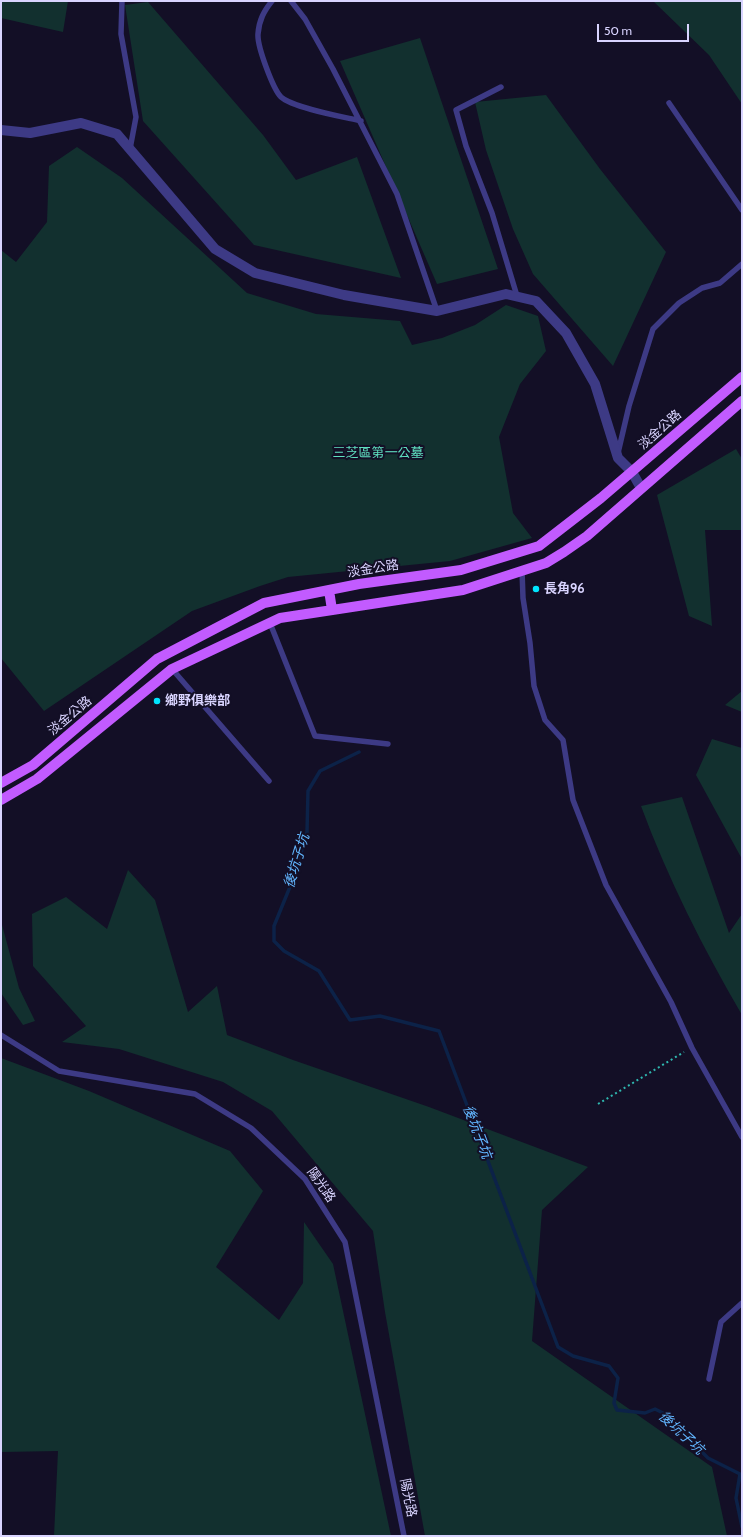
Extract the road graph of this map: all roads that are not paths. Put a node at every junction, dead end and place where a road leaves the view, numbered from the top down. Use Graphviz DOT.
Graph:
graph roads {
  1 [pos="122,1"];
  2 [pos="272,1"];
  3 [pos="291,1"];
  4 [pos="500,87"];
  5 [pos="669,103"];
  6 [pos="361,121"];
  7 [pos="1,130"];
  8 [pos="130,150"];
  9 [pos="742,210"];
  10 [pos="742,264"];
  11 [pos="517,296"];
  12 [pos="437,311"];
  13 [pos="742,377"];
  14 [pos="742,401"];
  15 [pos="618,458"];
  16 [pos="632,472"];
  17 [pos="641,488"];
  18 [pos="522,570"];
  19 [pos="329,590"];
  20 [pos="332,610"];
  21 [pos="270,623"];
  22 [pos="172,669"];
  23 [pos="388,744"];
  24 [pos="270,781"];
  25 [pos="1,783"];
  26 [pos="1,800"];
  27 [pos="1,1035"];
  28 [pos="742,1137"];
  29 [pos="742,1303"];
  30 [pos="709,1379"];
  31 [pos="404,1536"];
  1 -- 8 [label="lane"];
  2 -- 6 [label="lane"];
  3 -- 6 [label="lane"];
  4 -- 11 [label="lane"];
  5 -- 9 [label="lane"];
  6 -- 12 [label="lane"];
  7 -- 8 [label="street"];
  8 -- 12 [label="street"];
  10 -- 15 [label="lane"];
  11 -- 12 [label="street"];
  11 -- 15 [label="street"];
  13 -- 16 [label="main road, 淡金公路"];
  14 -- 17 [label="main road"];
  15 -- 16 [label="street"];
  16 -- 17 [label="street"];
  16 -- 19 [label="main road, 淡金公路"];
  17 -- 18 [label="main road"];
  18 -- 20 [label="main road"];
  18 -- 28 [label="lane"];
  19 -- 20 [label="main road"];
  19 -- 25 [label="main road, 淡金公路"];
  20 -- 21 [label="main road"];
  21 -- 22 [label="main road"];
  21 -- 23 [label="lane"];
  22 -- 24 [label="lane"];
  22 -- 26 [label="main road"];
  27 -- 31 [label="lane, 陽光路"];
  29 -- 30 [label="lane"];
}
